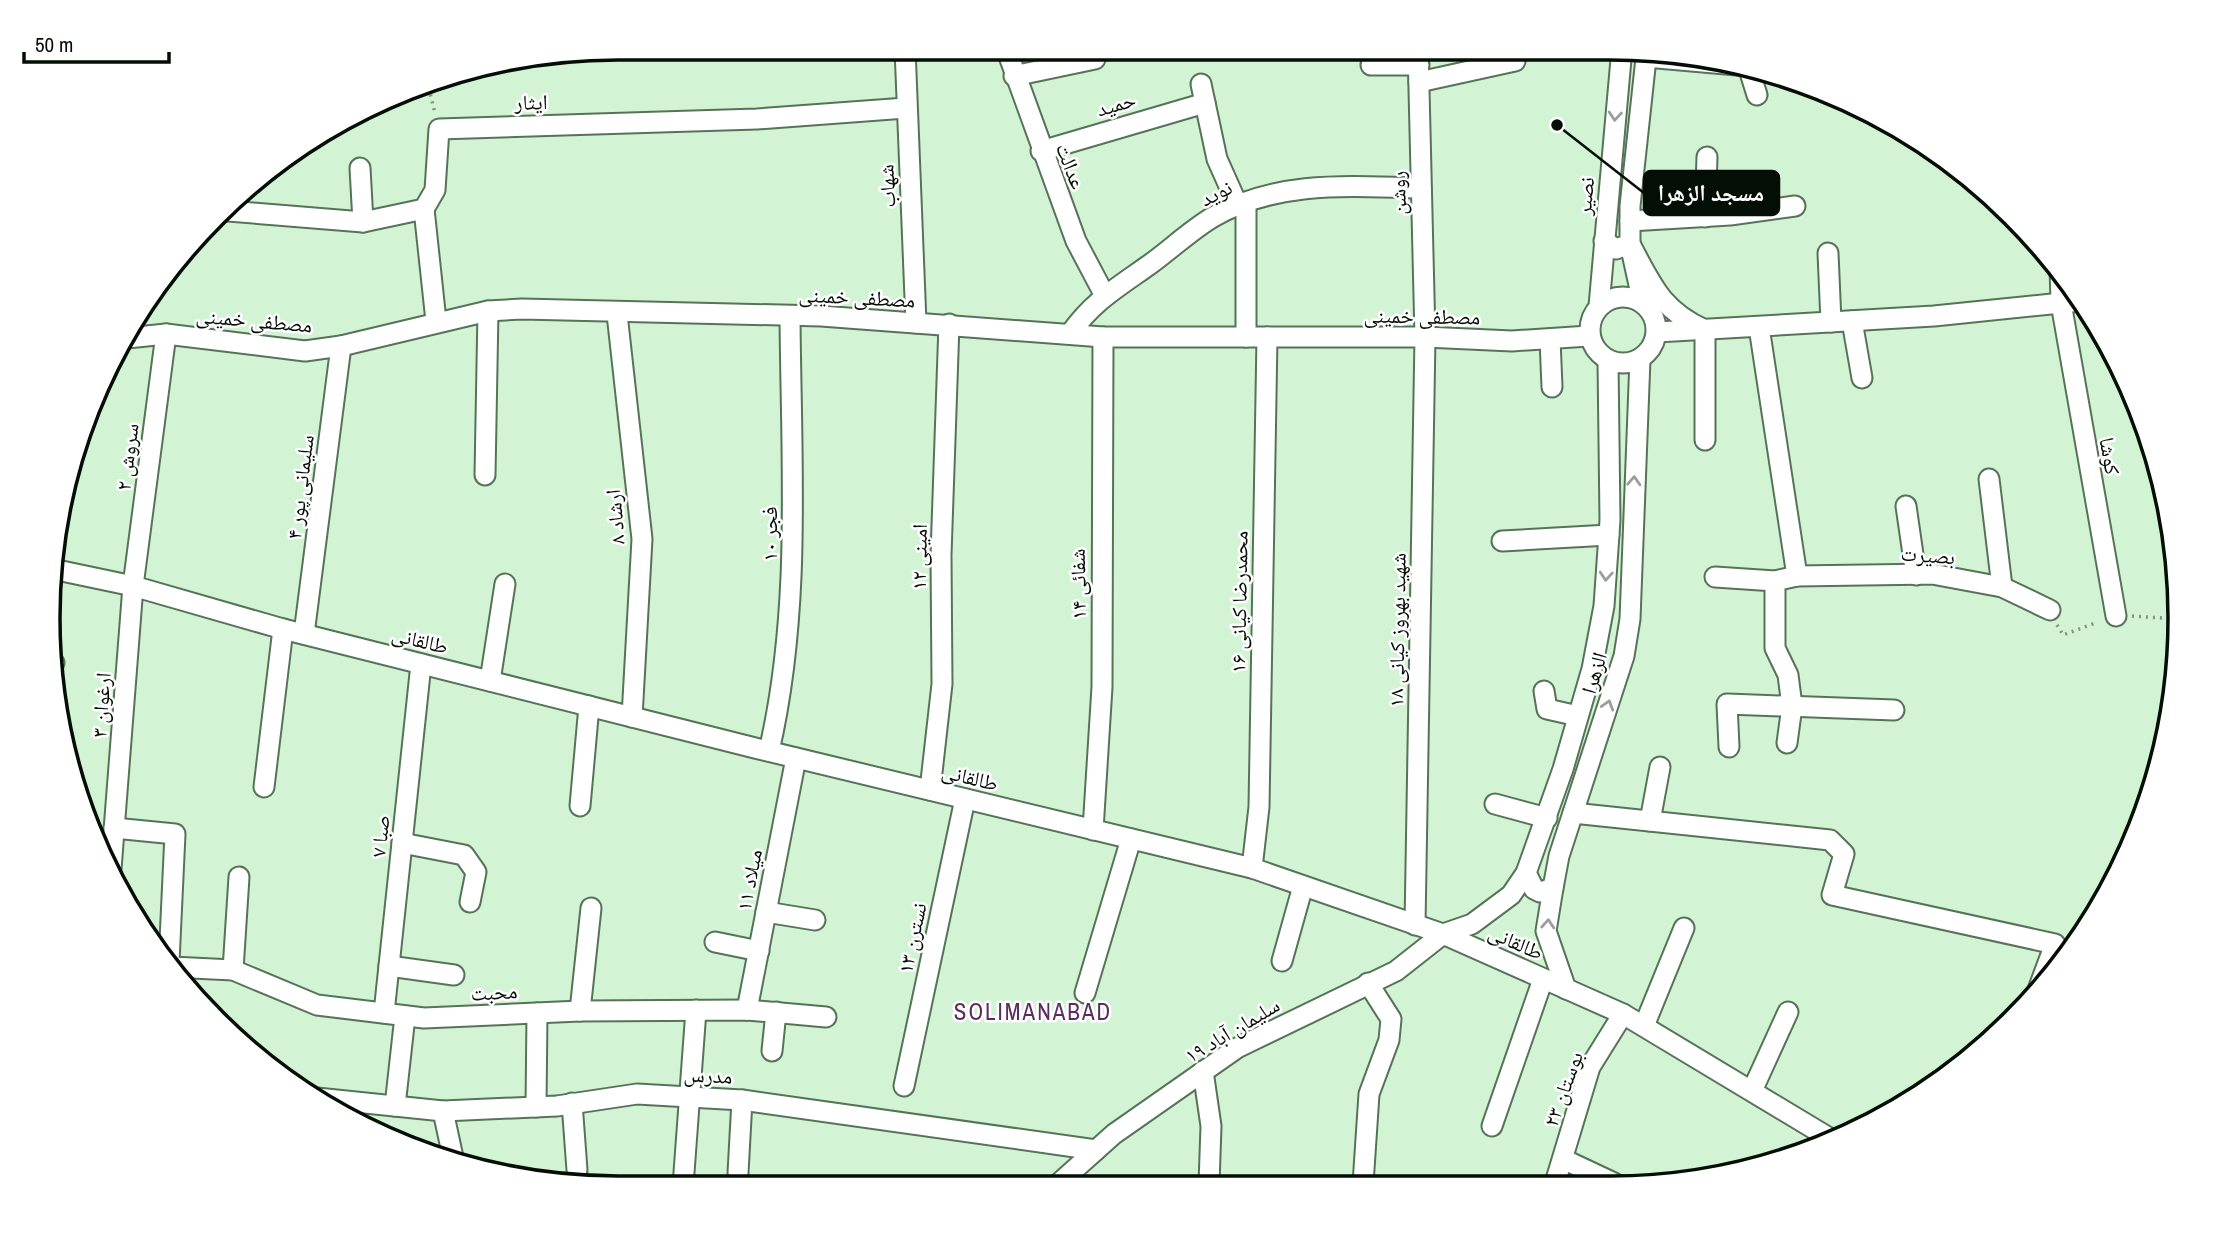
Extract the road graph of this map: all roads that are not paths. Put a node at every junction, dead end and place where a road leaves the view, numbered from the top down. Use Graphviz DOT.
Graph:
graph roads {
  1 [pos="905,60"];
  2 [pos="1009,60"];
  3 [pos="1095,60"];
  4 [pos="1621,60"];
  5 [pos="1515,61"];
  6 [pos="1645,61"];
  7 [pos="1371,65"];
  8 [pos="1419,65"];
  9 [pos="1014,76"];
  10 [pos="1752,79"];
  11 [pos="1758,95"];
  12 [pos="906,108"];
  13 [pos="1041,151"];
  14 [pos="1707,157"];
  15 [pos="360,167"];
  16 [pos="1421,188"];
  17 [pos="1242,204"];
  18 [pos="1795,205"];
  19 [pos="424,209"];
  20 [pos="235,212"];
  21 [pos="1705,217"];
  22 [pos="1630,221"];
  23 [pos="363,222"];
  24 [pos="1604,241"];
  25 [pos="1630,244"];
  26 [pos="1828,253"];
  27 [pos="2060,289"];
  28 [pos="1105,296"];
  29 [pos="2069,302"];
  30 [pos="1643,303"];
  31 [pos="2060,303"];
  32 [pos="1599,306"];
  33 [pos="488,311"];
  34 [pos="617,314"];
  35 [pos="790,316"];
  36 [pos="436,321"];
  37 [pos="1852,321"];
  38 [pos="1832,322"];
  39 [pos="916,323"];
  40 [pos="949,324"];
  41 [pos="1759,327"];
  42 [pos="1705,330"];
  43 [pos="1657,332"];
  44 [pos="166,334"];
  45 [pos="1070,334"];
  46 [pos="1589,336"];
  47 [pos="134,337"];
  48 [pos="1102,337"];
  49 [pos="1246,337"];
  50 [pos="1266,337"];
  51 [pos="1425,337"];
  52 [pos="1550,339"];
  53 [pos="341,346"];
  54 [pos="1640,359"];
  55 [pos="1608,361"];
  56 [pos="1862,378"];
  57 [pos="1552,387"];
  58 [pos="1610,405"];
  59 [pos="1637,412"];
  60 [pos="1705,440"];
  61 [pos="485,475"];
  62 [pos="1989,479"];
  63 [pos="1906,506"];
  64 [pos="1609,535"];
  65 [pos="1502,541"];
  66 [pos="62,571"];
  67 [pos="1916,575"];
  68 [pos="1797,576"];
  69 [pos="1715,577"];
  70 [pos="1775,581"];
  71 [pos="505,584"];
  72 [pos="133,586"];
  73 [pos="2002,587"];
  74 [pos="2050,611"];
  75 [pos="2116,616"];
  76 [pos="283,629"];
  77 [pos="304,634"];
  78 [pos="421,664"];
  79 [pos="490,681"];
  80 [pos="1544,691"];
  81 [pos="589,706"];
  82 [pos="1792,706"];
  83 [pos="1894,710"];
  84 [pos="1578,716"];
  85 [pos="632,717"];
  86 [pos="1787,743"];
  87 [pos="1729,747"];
  88 [pos="769,751"];
  89 [pos="796,758"];
  90 [pos="1660,767"];
  91 [pos="264,787"];
  92 [pos="930,790"];
  93 [pos="965,799"];
  94 [pos="1494,804"];
  95 [pos="580,806"];
  96 [pos="1573,813"];
  97 [pos="1547,818"];
  98 [pos="1650,821"];
  99 [pos="114,828"];
  100 [pos="1093,830"];
  101 [pos="1131,839"];
  102 [pos="402,843"];
  103 [pos="112,853"];
  104 [pos="1252,868"];
  105 [pos="1526,873"];
  106 [pos="239,877"];
  107 [pos="1303,886"];
  108 [pos="1553,888"];
  109 [pos="470,902"];
  110 [pos="591,908"];
  111 [pos="766,912"];
  112 [pos="815,920"];
  113 [pos="1415,925"];
  114 [pos="1684,928"];
  115 [pos="1443,934"];
  116 [pos="715,942"];
  117 [pos="170,950"];
  118 [pos="759,951"];
  119 [pos="1282,961"];
  120 [pos="2049,961"];
  121 [pos="389,966"];
  122 [pos="184,968"];
  123 [pos="233,970"];
  124 [pos="454,975"];
  125 [pos="1543,979"];
  126 [pos="1368,983"];
  127 [pos="1566,989"];
  128 [pos="1084,993"];
  129 [pos="696,1010"];
  130 [pos="747,1010"];
  131 [pos="580,1011"];
  132 [pos="776,1012"];
  133 [pos="1788,1012"];
  134 [pos="384,1013"];
  135 [pos="537,1013"];
  136 [pos="1623,1014"];
  137 [pos="405,1016"];
  138 [pos="826,1017"];
  139 [pos="1644,1026"];
  140 [pos="772,1051"];
  141 [pos="1203,1071"];
  142 [pos="904,1086"];
  143 [pos="1752,1091"];
  144 [pos="690,1097"];
  145 [pos="336,1100"];
  146 [pos="742,1100"];
  147 [pos="572,1103"];
  148 [pos="395,1106"];
  149 [pos="536,1107"];
  150 [pos="443,1111"];
  151 [pos="1492,1126"];
  152 [pos="1822,1133"];
  153 [pos="451,1150"];
  154 [pos="1096,1150"];
  155 [pos="1563,1159"];
  156 [pos="577,1170"];
  157 [pos="738,1173"];
  158 [pos="683,1176"];
  159 [pos="1067,1176"];
  160 [pos="1209,1176"];
  161 [pos="1364,1176"];
  162 [pos="1557,1176"];
  163 [pos="1599,1176"];
  1 -- 12 [label="street, شهاب"];
  2 -- 9 [label="street, عدالت"];
  3 -- 9 [label="street"];
  4 -- 24 [label="street, نصیر, one-way"];
  5 -- 8 [label="street"];
  6 -- 22 [label="street"];
  7 -- 8 [label="street"];
  8 -- 16 [label="street, روشن"];
  9 -- 13 [label="street, عدالت"];
  10 -- 11 [label="street"];
  12 -- 19 [label="street, ایثار"];
  12 -- 39 [label="street, شهاب"];
  13 -- 17 [label="street, حمید"];
  13 -- 28 [label="street, عدالت"];
  14 -- 21 [label="street"];
  15 -- 23 [label="street"];
  16 -- 17 [label="street, نوید"];
  16 -- 51 [label="street, روشن"];
  17 -- 28 [label="street, نوید"];
  17 -- 49 [label="street"];
  18 -- 21 [label="street"];
  19 -- 23 [label="street"];
  19 -- 36 [label="street"];
  20 -- 23 [label="street"];
  21 -- 22 [label="street"];
  22 -- 25 [label="street"];
  24 -- 25 [label="street"];
  24 -- 32 [label="street, نصیر"];
  25 -- 30 [label="street"];
  25 -- 42 [label="street"];
  26 -- 38 [label="street"];
  27 -- 31 [label="street, کوشا"];
  28 -- 45 [label="street, نوید"];
  29 -- 31 [label="street"];
  30 -- 32 [label="street"];
  30 -- 43 [label="street"];
  31 -- 37 [label="street"];
  31 -- 75 [label="street, کوشا"];
  32 -- 46 [label="street"];
  33 -- 34 [label="street, مصطفی خمینی"];
  33 -- 36 [label="street, مصطفی خمینی"];
  33 -- 61 [label="street"];
  34 -- 35 [label="street, مصطفی خمینی"];
  34 -- 85 [label="street, ارشاد ۸"];
  35 -- 39 [label="street, مصطفی خمینی"];
  35 -- 88 [label="street, فجر ۱۰"];
  36 -- 53 [label="street, مصطفی خمینی"];
  37 -- 38 [label="street"];
  37 -- 56 [label="street"];
  38 -- 41 [label="street"];
  39 -- 40 [label="street, مصطفی خمینی"];
  40 -- 45 [label="street, مصطفی خمینی"];
  40 -- 92 [label="street, امینی ۱۲"];
  41 -- 42 [label="street"];
  41 -- 68 [label="street"];
  42 -- 43 [label="street"];
  42 -- 60 [label="street"];
  43 -- 54 [label="street"];
  44 -- 47 [label="street, مصطفی خمینی"];
  44 -- 53 [label="street, مصطفی خمینی"];
  44 -- 72 [label="street, سروش ۲"];
  45 -- 48 [label="street, مصطفی خمینی"];
  46 -- 52 [label="street, مصطفی خمینی"];
  46 -- 55 [label="street"];
  48 -- 49 [label="street, مصطفی خمینی"];
  48 -- 100 [label="street, شفائی ۱۴"];
  49 -- 50 [label="street, مصطفی خمینی"];
  50 -- 51 [label="street, مصطفی خمینی"];
  50 -- 104 [label="street, محمدرضا کیانی ۱۶"];
  51 -- 52 [label="street, مصطفی خمینی"];
  51 -- 113 [label="street, شهید بهروز کیانی ۱۸"];
  52 -- 57 [label="street"];
  53 -- 77 [label="street, سلیمانی پور ۴"];
  54 -- 55 [label="street"];
  54 -- 59 [label="street, الزهرا"];
  55 -- 58 [label="street, الزهرا"];
  58 -- 59 [label="street"];
  58 -- 64 [label="street, الزهرا"];
  96 -- 59 [label="street, الزهرا, one-way"];
  62 -- 73 [label="street"];
  63 -- 67 [label="street"];
  64 -- 65 [label="street"];
  64 -- 84 [label="street, الزهرا, one-way"];
  66 -- 72 [label="street, طالقانی"];
  67 -- 68 [label="street, بصیرت"];
  67 -- 73 [label="street, بصیرت"];
  68 -- 70 [label="street, بصیرت"];
  69 -- 70 [label="street, بصیرت"];
  70 -- 82 [label="street"];
  71 -- 79 [label="street"];
  72 -- 76 [label="street, طالقانی"];
  72 -- 99 [label="street, ارغوان ۳"];
  73 -- 74 [label="street, بصیرت"];
  76 -- 77 [label="street, طالقانی"];
  76 -- 91 [label="street"];
  77 -- 78 [label="street, طالقانی"];
  78 -- 79 [label="street, طالقانی"];
  78 -- 102 [label="street, صبا ۷"];
  79 -- 81 [label="street, طالقانی"];
  80 -- 84 [label="street"];
  81 -- 85 [label="street, طالقانی"];
  81 -- 95 [label="street"];
  82 -- 83 [label="street"];
  82 -- 86 [label="street"];
  82 -- 87 [label="street"];
  84 -- 97 [label="street, الزهرا"];
  85 -- 88 [label="street, طالقانی"];
  88 -- 89 [label="street, طالقانی"];
  89 -- 92 [label="street, طالقانی"];
  89 -- 111 [label="street, میلاد ۱۱"];
  90 -- 98 [label="street"];
  92 -- 93 [label="street, طالقانی"];
  93 -- 100 [label="street, طالقانی"];
  93 -- 142 [label="street, نسترن ۱۳"];
  94 -- 97 [label="street"];
  96 -- 98 [label="street"];
  96 -- 108 [label="street, الزهرا"];
  97 -- 105 [label="street, الزهرا"];
  98 -- 120 [label="street"];
  99 -- 103 [label="street, ارغوان ۳"];
  99 -- 117 [label="street"];
  100 -- 101 [label="street, طالقانی"];
  101 -- 104 [label="street, طالقانی"];
  101 -- 128 [label="street"];
  102 -- 109 [label="street"];
  102 -- 121 [label="street, صبا ۷"];
  104 -- 107 [label="street, طالقانی"];
  105 -- 108 [label="street"];
  105 -- 115 [label="street, الزهرا"];
  106 -- 123 [label="street"];
  107 -- 113 [label="street, طالقانی"];
  107 -- 119 [label="street"];
  127 -- 108 [label="street, الزهرا, one-way"];
  110 -- 131 [label="street"];
  111 -- 112 [label="street"];
  111 -- 118 [label="street, میلاد ۱۱"];
  113 -- 115 [label="street, طالقانی"];
  114 -- 139 [label="street"];
  115 -- 125 [label="street, طالقانی"];
  115 -- 126 [label="street, سلیمان آباد ۱۹"];
  116 -- 118 [label="street"];
  118 -- 130 [label="street, میلاد ۱۱"];
  121 -- 124 [label="street"];
  121 -- 134 [label="street, صبا ۷"];
  122 -- 123 [label="street, محبت"];
  123 -- 134 [label="street, محبت"];
  125 -- 127 [label="street, طالقانی"];
  125 -- 151 [label="street"];
  126 -- 141 [label="street, سلیمان آباد ۱۹"];
  126 -- 161 [label="street"];
  127 -- 136 [label="street, طالقانی"];
  129 -- 130 [label="street, محبت"];
  129 -- 131 [label="street, محبت"];
  129 -- 144 [label="street"];
  130 -- 132 [label="street, محبت"];
  131 -- 135 [label="street, محبت"];
  132 -- 138 [label="street, محبت"];
  132 -- 140 [label="street"];
  133 -- 143 [label="street"];
  134 -- 137 [label="street, محبت"];
  135 -- 137 [label="street, محبت"];
  135 -- 149 [label="street"];
  136 -- 139 [label="street, طالقانی"];
  136 -- 155 [label="street, بوستان ۲۳"];
  137 -- 148 [label="street"];
  139 -- 143 [label="street, طالقانی"];
  141 -- 154 [label="street, سلیمان آباد ۱۹"];
  141 -- 160 [label="street"];
  143 -- 152 [label="street, طالقانی"];
  144 -- 146 [label="street, مدرس"];
  144 -- 147 [label="street, مدرس"];
  144 -- 158 [label="street"];
  145 -- 148 [label="street, مدرس"];
  146 -- 154 [label="street, مدرس"];
  146 -- 157 [label="street"];
  147 -- 149 [label="street, مدرس"];
  147 -- 156 [label="street"];
  148 -- 150 [label="street, مدرس"];
  149 -- 150 [label="street, مدرس"];
  150 -- 153 [label="street"];
  154 -- 159 [label="street, سلیمان آباد ۱۹"];
  155 -- 162 [label="street, بوستان ۲۳"];
  155 -- 163 [label="street"];
}
